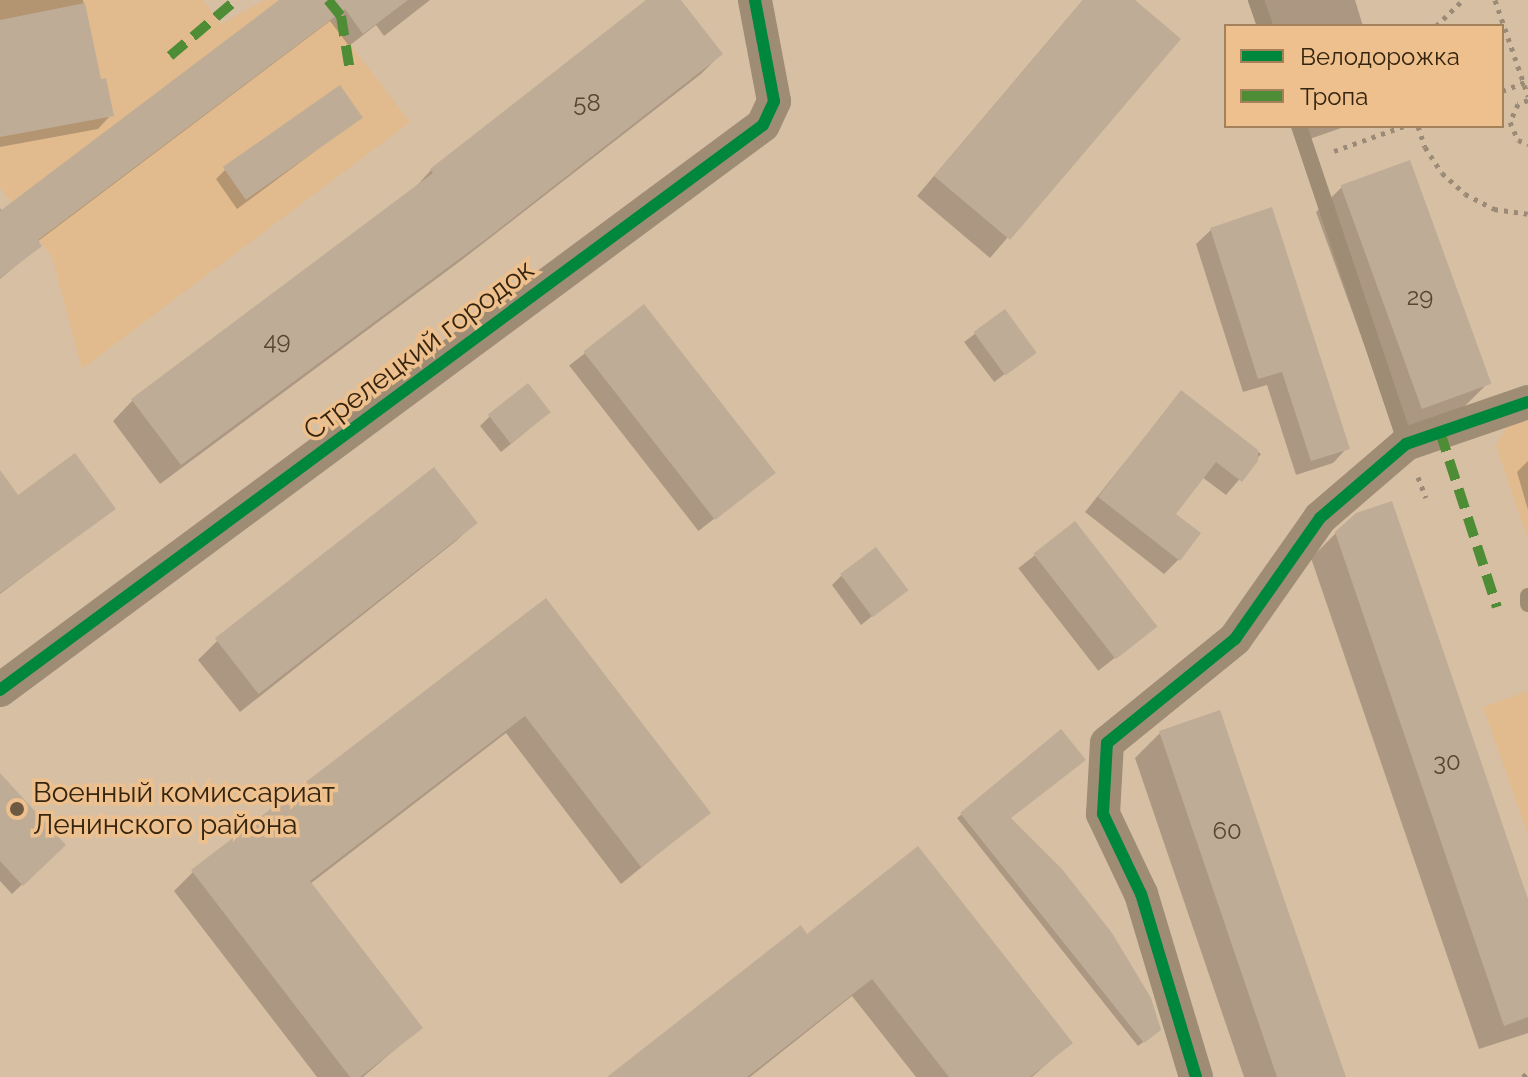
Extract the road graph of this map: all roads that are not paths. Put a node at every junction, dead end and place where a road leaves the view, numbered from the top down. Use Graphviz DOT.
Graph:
graph roads {
  1 [pos="755,0"];
  2 [pos="1256,0"];
  3 [pos="1264,24"];
  4 [pos="1300,128"];
  5 [pos="1528,402"];
  6 [pos="1406,444"];
  7 [pos="1528,596"];
  8 [pos="1528,604"];
  9 [pos="0,690"];
  10 [pos="1196,1077"];
  1 -- 9 [label="street, Стрелецкий городок"];
  2 -- 3 [label="lane"];
  4 -- 6 [label="lane"];
  5 -- 6 [label="street"];
  6 -- 10 [label="street"];
  7 -- 8 [label="lane"];
}
